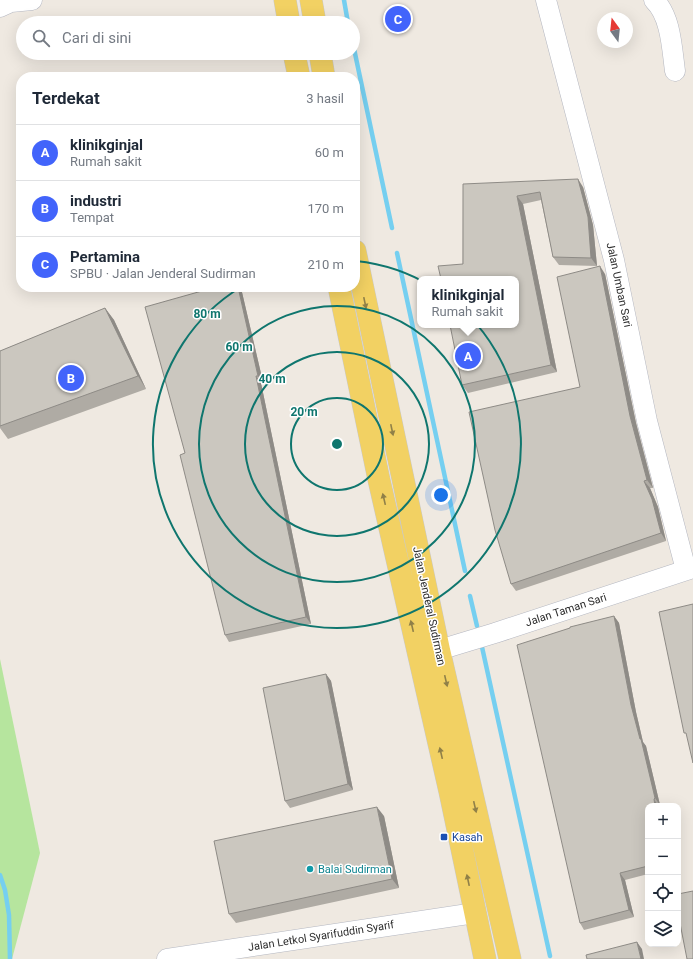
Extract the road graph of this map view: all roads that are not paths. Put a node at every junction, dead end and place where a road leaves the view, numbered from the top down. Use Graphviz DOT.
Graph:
graph roads {
  1 [pos="32,0"];
  2 [pos="285,0"];
  3 [pos="311,0"];
  4 [pos="546,0"];
  5 [pos="654,0"];
  6 [pos="16,2"];
  7 [pos="288,16"];
  8 [pos="314,16"];
  9 [pos="295,60"];
  10 [pos="321,60"];
  11 [pos="675,71"];
  12 [pos="298,72"];
  13 [pos="323,72"];
  14 [pos="360,275"];
  15 [pos="340,292"];
  16 [pos="690,569"];
  17 [pos="439,650"];
  18 [pos="475,912"];
  19 [pos="205,956"];
  20 [pos="167,959"];
  21 [pos="485,959"];
  22 [pos="510,959"];
  1 -- 6 [label="street"];
  2 -- 7 [label="main road"];
  3 -- 8 [label="main road"];
  4 -- 16 [label="street, Jalan Umban Sari"];
  5 -- 11 [label="street"];
  9 -- 12 [label="main road"];
  10 -- 13 [label="main road"];
  14 -- 17 [label="main road, Jalan Jenderal Sudirman, one-way"];
  18 -- 15 [label="main road, Jalan Jenderal Sudirman, one-way"];
  16 -- 17 [label="street, Jalan Taman Sari"];
  17 -- 22 [label="main road, Jalan Jenderal Sudirman, one-way"];
  18 -- 19 [label="street, Jalan Letkol Syarifuddin Syarif"];
  18 -- 21 [label="main road, Jalan Jenderal Sudirman"];
  19 -- 20 [label="street, Jalan Letkol Syarifuddin Syarif"];
}
